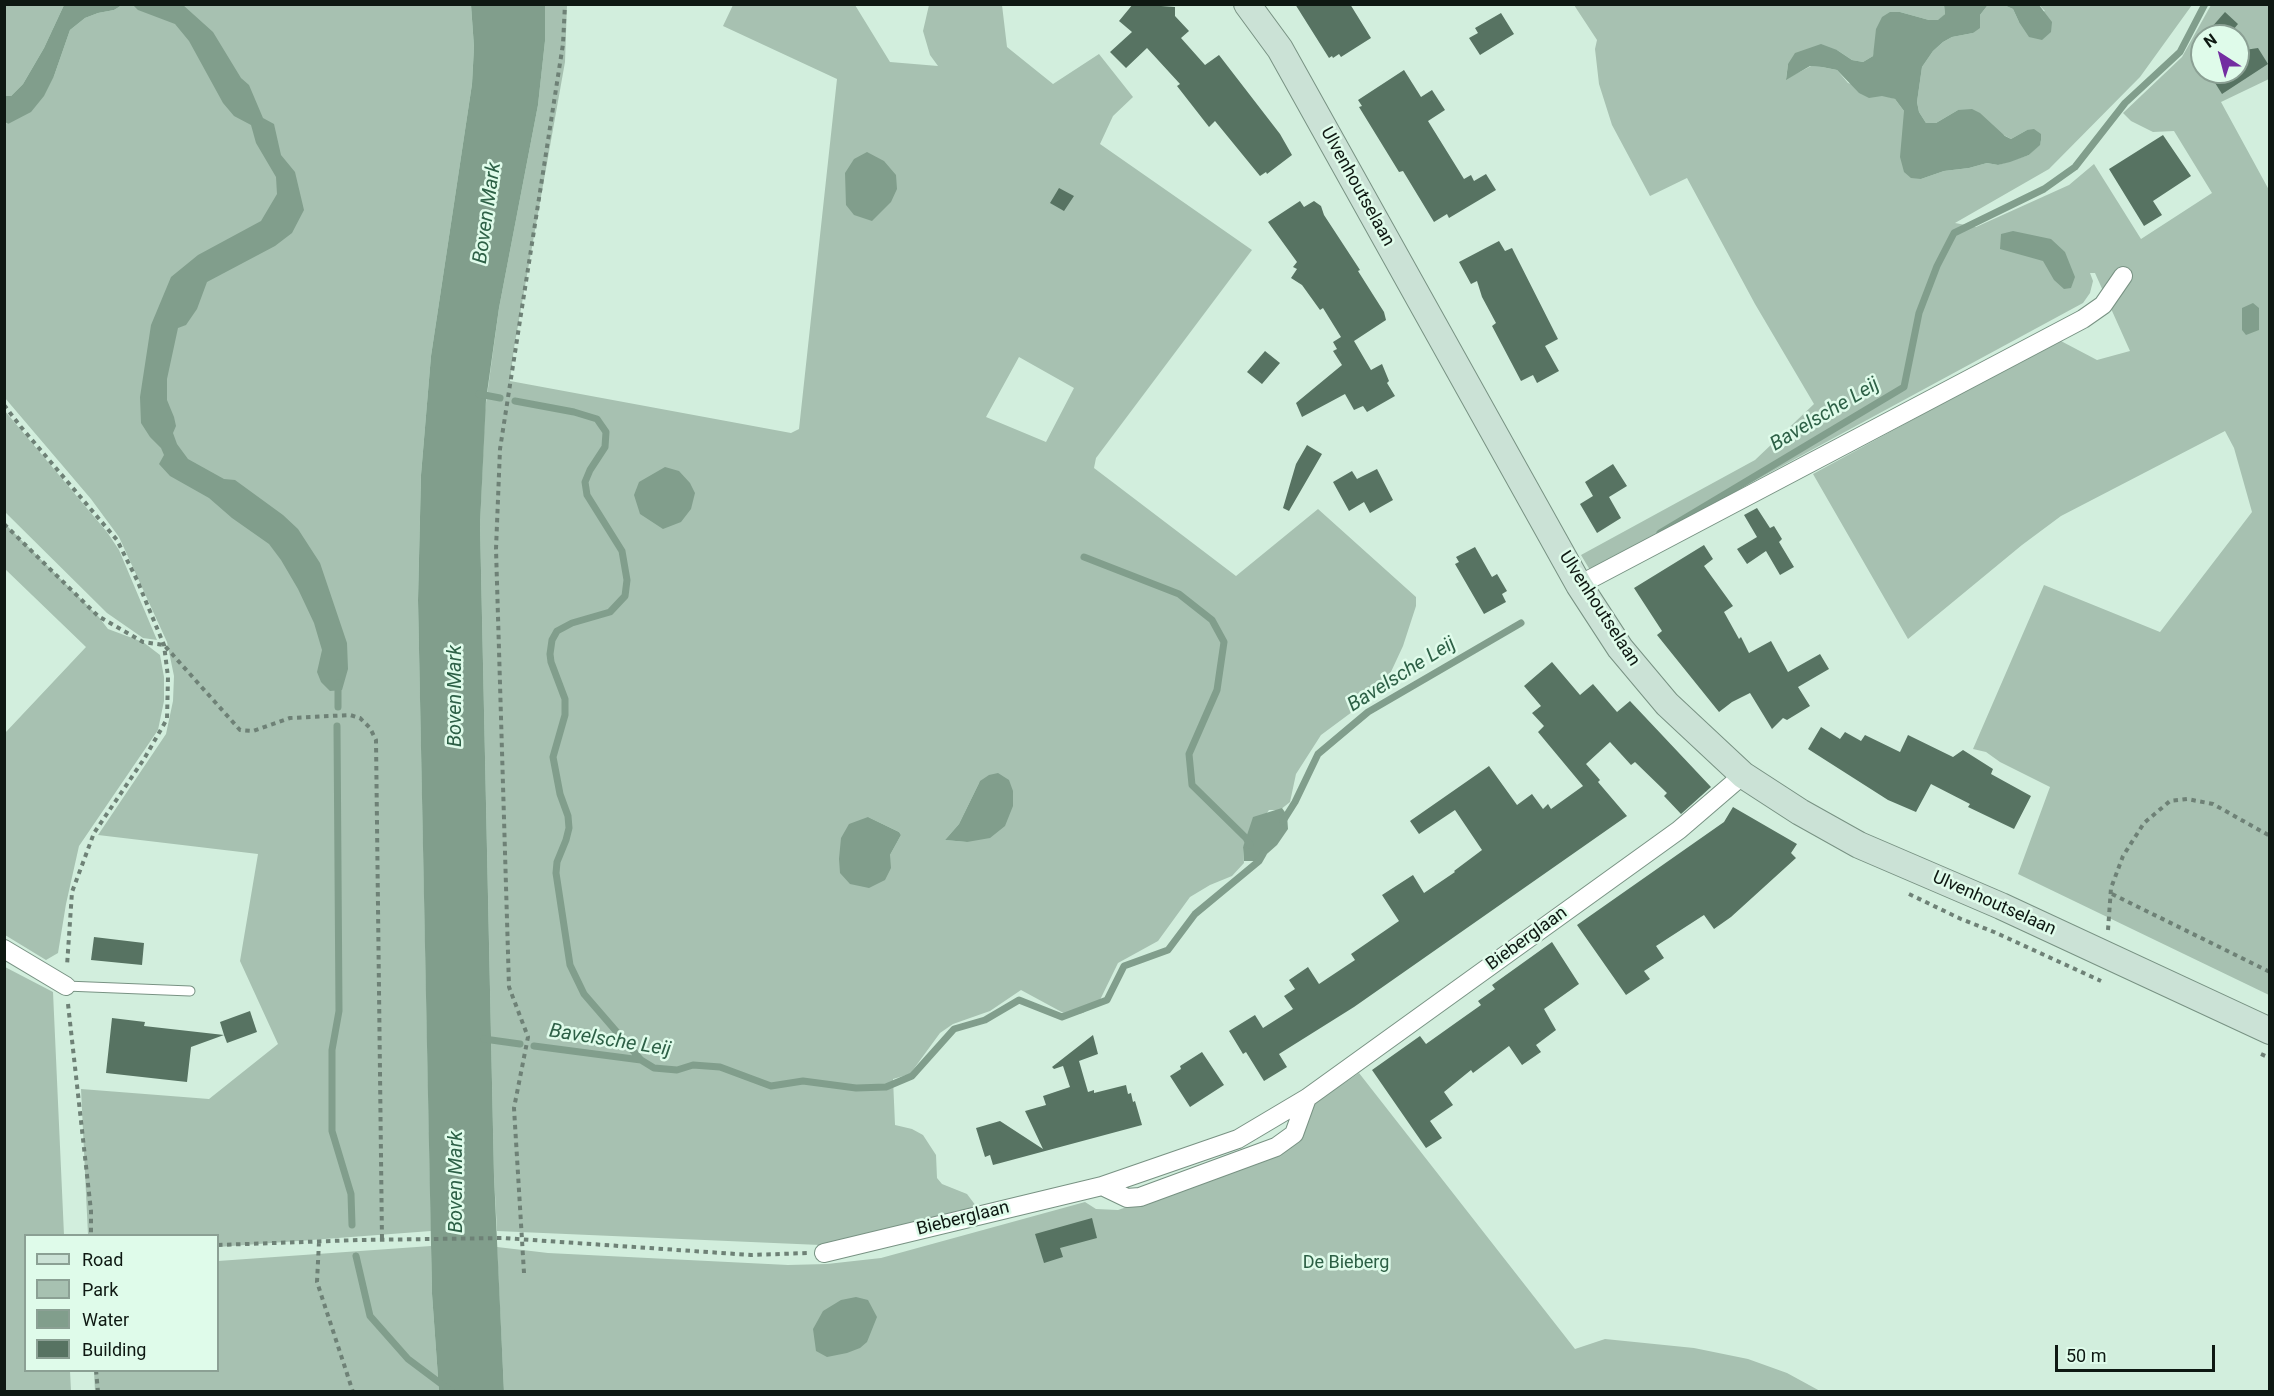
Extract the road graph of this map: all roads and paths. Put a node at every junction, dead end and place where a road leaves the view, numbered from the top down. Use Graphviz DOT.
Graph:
graph roads {
  1 [pos="565,4"];
  2 [pos="1246,4"];
  3 [pos="2123,276"];
  4 [pos="4,405"];
  5 [pos="4,524"];
  6 [pos="1579,585"];
  7 [pos="164,645"];
  8 [pos="1743,775"];
  9 [pos="2270,836"];
  10 [pos="2112,894"];
  11 [pos="2108,930"];
  12 [pos="4,949"];
  13 [pos="2270,972"];
  14 [pos="66,986"];
  15 [pos="190,991"];
  16 [pos="2270,1031"];
  17 [pos="1307,1098"];
  18 [pos="1102,1186"];
  19 [pos="91,1234"];
  20 [pos="522,1239"];
  21 [pos="382,1240"];
  22 [pos="318,1242"];
  23 [pos="219,1245"];
  24 [pos="824,1253"];
  25 [pos="524,1273"];
  26 [pos="96,1372"];
  27 [pos="98,1392"];
  28 [pos="353,1392"];
  1 -- 20 [label="path"];
  2 -- 6 [label="main road, Ulvenhoutselaan"];
  3 -- 6 [label="street"];
  4 -- 7 [label="path"];
  5 -- 7 [label="path"];
  6 -- 8 [label="main road, Ulvenhoutselaan"];
  7 -- 14 [label="path"];
  7 -- 21 [label="path"];
  8 -- 16 [label="main road, Ulvenhoutselaan"];
  8 -- 17 [label="street, Bieberglaan"];
  9 -- 11 [label="path"];
  10 -- 13 [label="path"];
  12 -- 14 [label="street"];
  14 -- 15 [label="lane"];
  14 -- 19 [label="path"];
  17 -- 18 [label="street, Bieberglaan"];
  17 -- 18 [label="street"];
  18 -- 24 [label="street, Bieberglaan"];
  20 -- 21 [label="path"];
  20 -- 24 [label="path"];
  20 -- 25 [label="path"];
  21 -- 22 [label="path"];
  22 -- 23 [label="path"];
  22 -- 28 [label="path"];
  26 -- 27 [label="path"];
}
